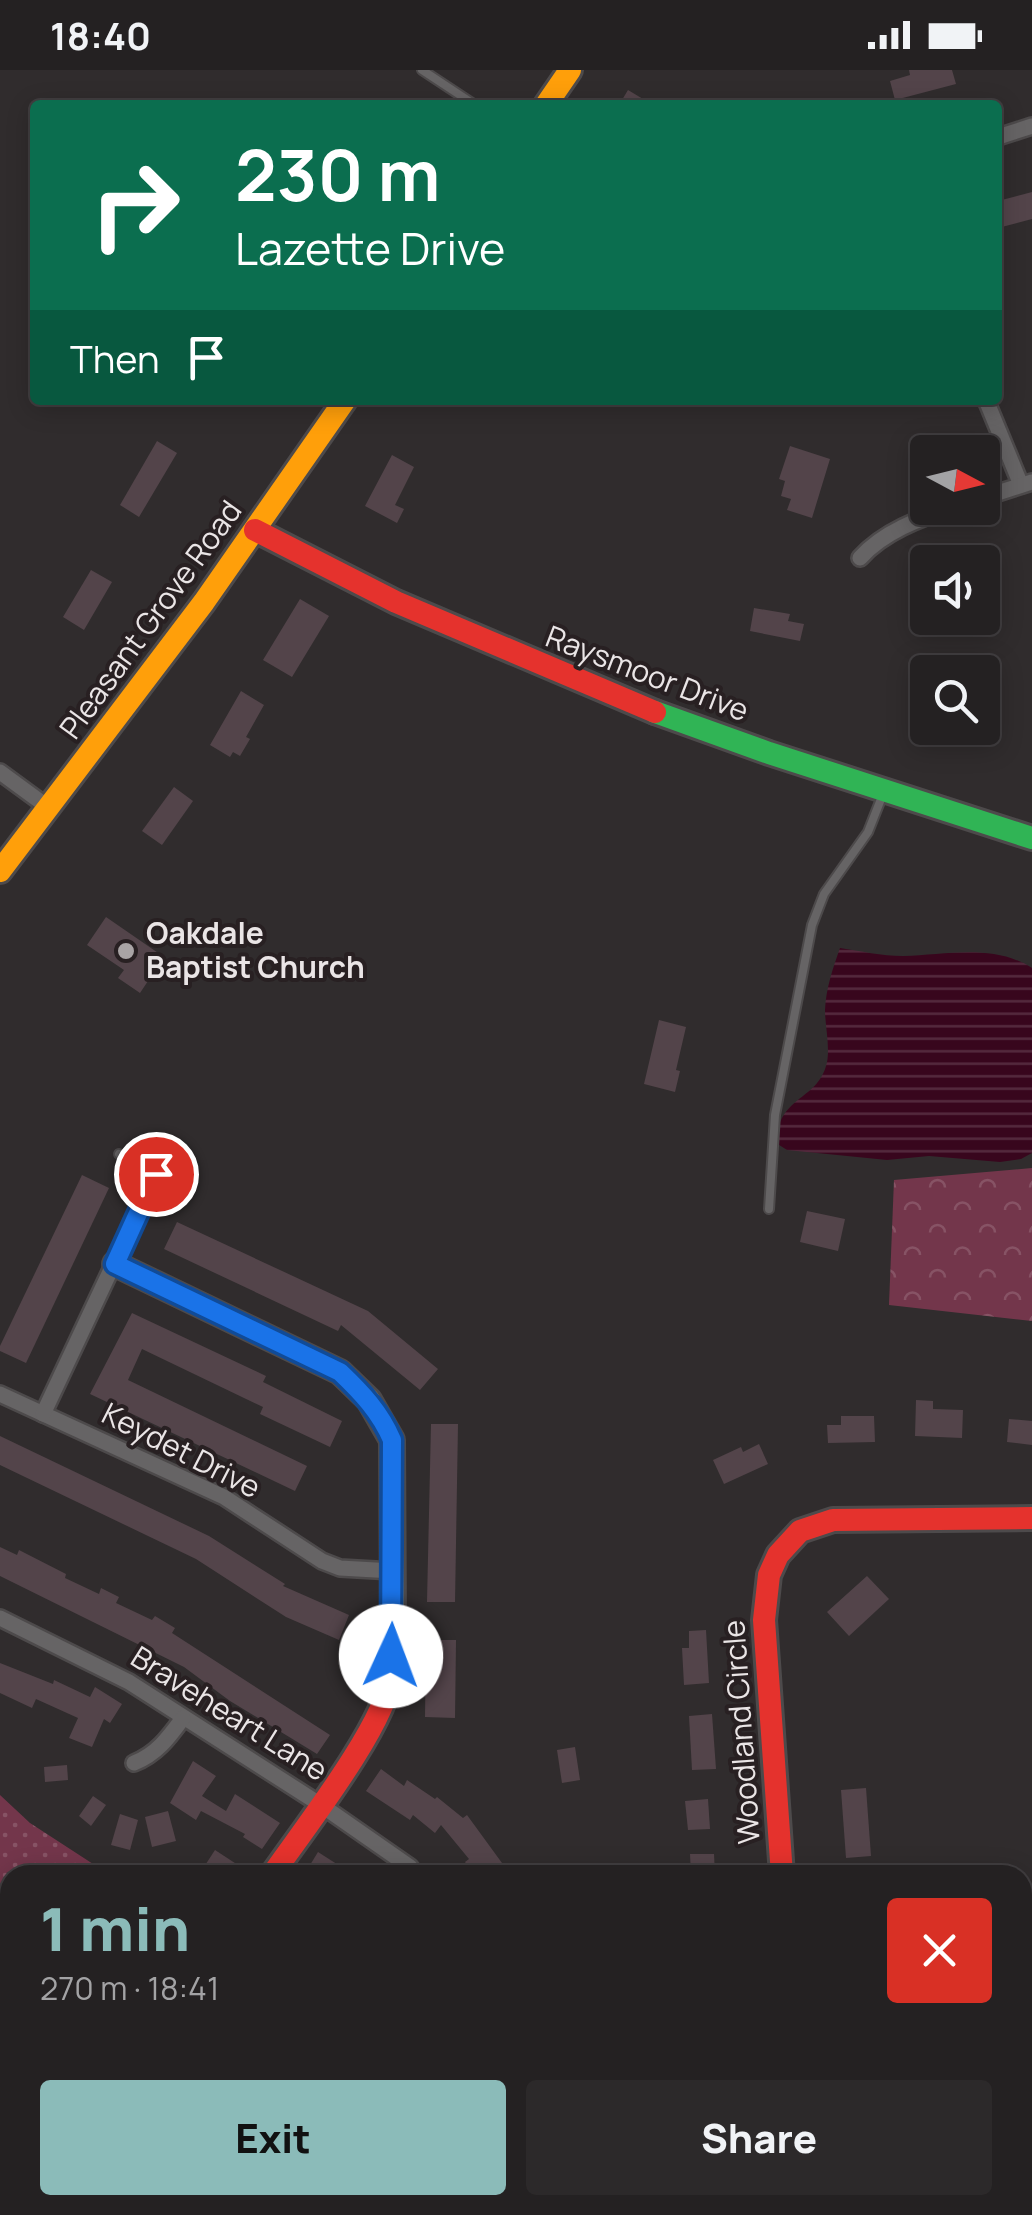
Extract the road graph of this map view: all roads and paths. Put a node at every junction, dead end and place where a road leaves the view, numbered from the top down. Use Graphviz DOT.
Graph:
graph roads {
  1 [pos="422,70"];
  2 [pos="570,70"];
  3 [pos="467,100"];
  4 [pos="549,100"];
  5 [pos="1032,126"];
  6 [pos="1002,137"];
  7 [pos="342,405"];
  8 [pos="988,405"];
  9 [pos="1027,483"];
  10 [pos="1000,492"];
  11 [pos="912,525"];
  12 [pos="255,530"];
  13 [pos="860,558"];
  14 [pos="0,772"];
  15 [pos="885,790"];
  16 [pos="49,808"];
  17 [pos="1032,838"];
  18 [pos="0,870"];
  19 [pos="120,1154"];
  20 [pos="156,1174"];
  21 [pos="769,1209"];
  22 [pos="115,1264"];
  23 [pos="0,1394"];
  24 [pos="43,1414"];
  25 [pos="1032,1518"];
  26 [pos="392,1572"];
  27 [pos="0,1618"];
  28 [pos="183,1718"];
  29 [pos="134,1762"];
  30 [pos="321,1805"];
  31 [pos="279,1865"];
  32 [pos="407,1865"];
  33 [pos="781,1865"];
  1 -- 3 [label="lane"];
  2 -- 4 [label="street"];
  5 -- 6 [label="street"];
  7 -- 12 [label="street, Pleasant Grove Road"];
  8 -- 9 [label="street"];
  9 -- 10 [label="street"];
  11 -- 13 [label="street"];
  12 -- 15 [label="street, Raysmoor Drive"];
  12 -- 16 [label="street, Pleasant Grove Road"];
  14 -- 16 [label="street"];
  15 -- 17 [label="street, Raysmoor Drive"];
  15 -- 21 [label="lane"];
  16 -- 18 [label="street, Pleasant Grove Road"];
  19 -- 20 [label="lane"];
  20 -- 22 [label="street"];
  22 -- 24 [label="street"];
  22 -- 26 [label="street"];
  23 -- 24 [label="street, Keydet Drive"];
  24 -- 26 [label="street, Keydet Drive"];
  25 -- 33 [label="street, Woodland Circle"];
  26 -- 30 [label="street"];
  27 -- 28 [label="street, Braveheart Lane"];
  28 -- 29 [label="street"];
  28 -- 30 [label="street, Braveheart Lane"];
  30 -- 31 [label="street"];
  30 -- 32 [label="street, Braveheart Lane"];
}
